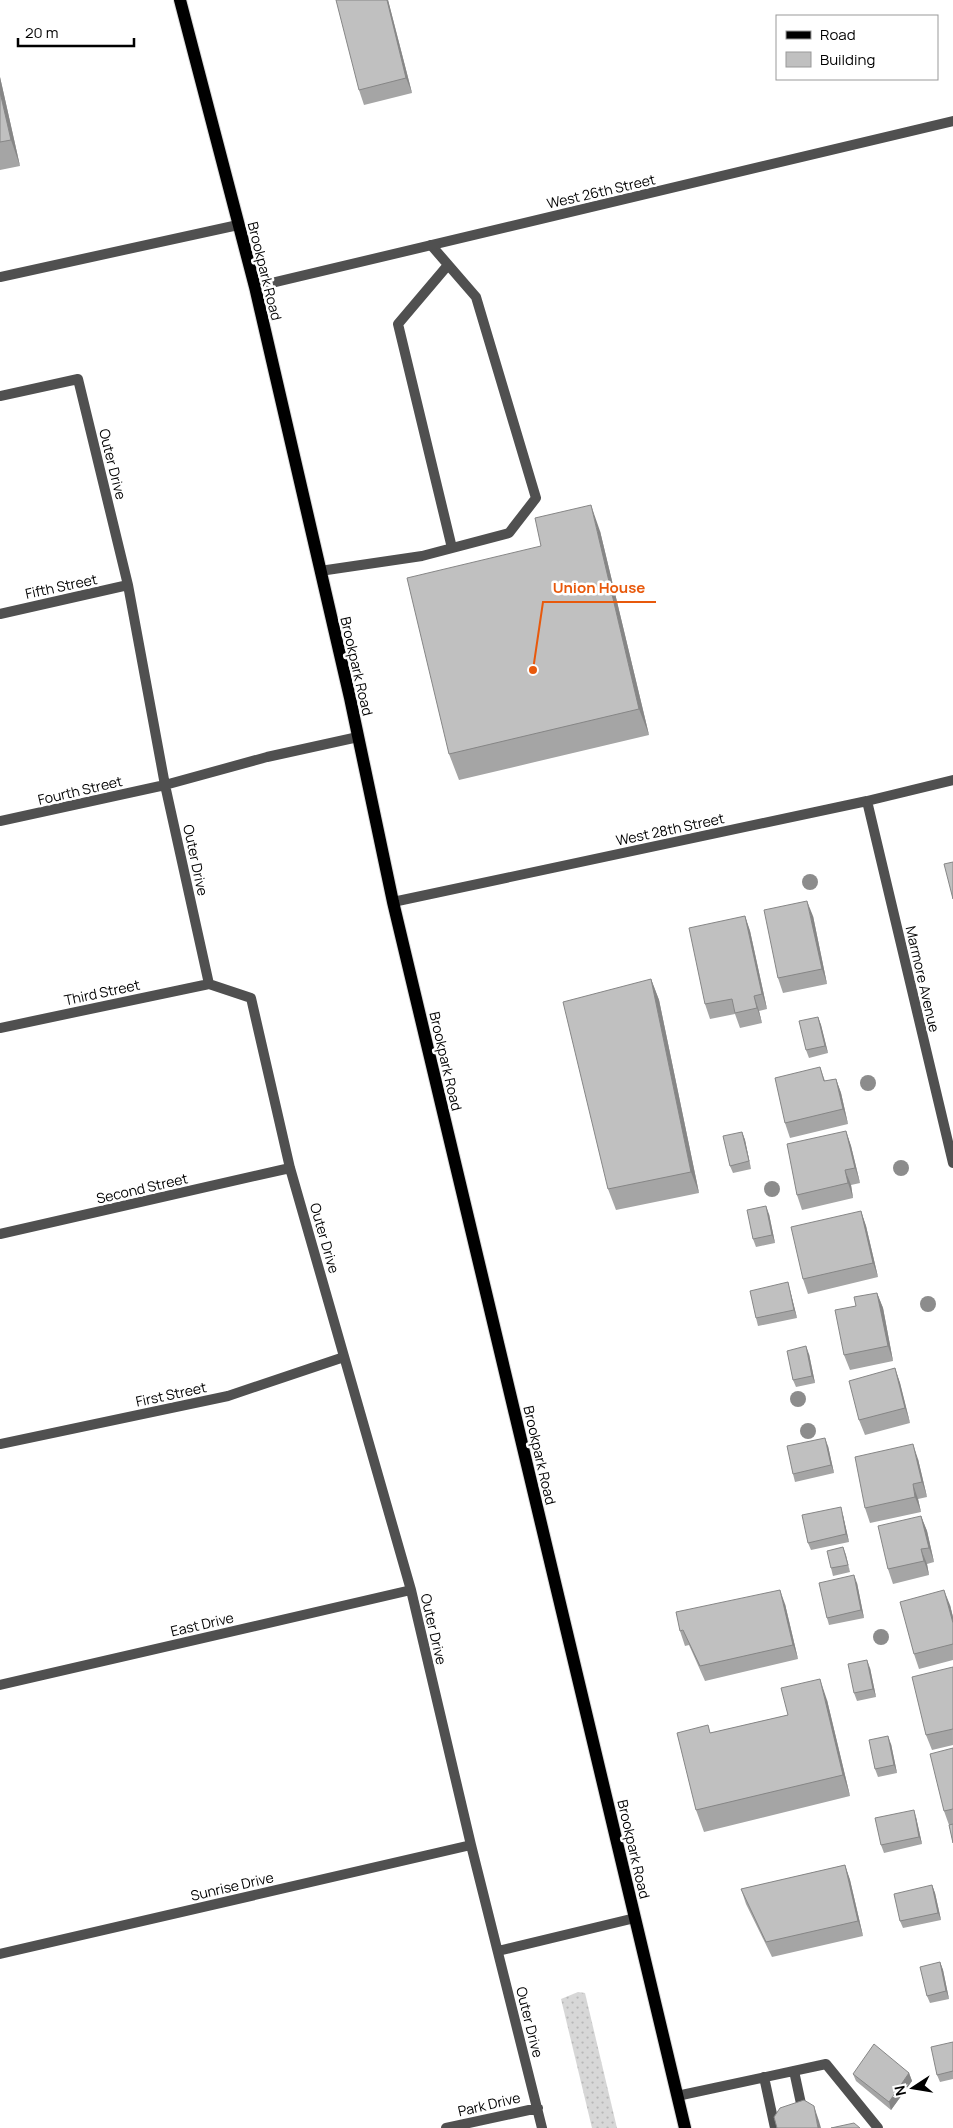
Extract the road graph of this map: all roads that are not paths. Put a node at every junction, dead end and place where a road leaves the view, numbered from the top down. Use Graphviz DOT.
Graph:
graph roads {
  1 [pos="180,0"];
  2 [pos="953,121"];
  3 [pos="238,225"];
  4 [pos="431,246"];
  5 [pos="448,265"];
  6 [pos="0,277"];
  7 [pos="255,287"];
  8 [pos="0,396"];
  9 [pos="452,548"];
  10 [pos="320,571"];
  11 [pos="128,585"];
  12 [pos="0,614"];
  13 [pos="358,737"];
  14 [pos="953,780"];
  15 [pos="165,785"];
  16 [pos="867,801"];
  17 [pos="0,821"];
  18 [pos="393,902"];
  19 [pos="209,984"];
  20 [pos="0,1028"];
  21 [pos="953,1163"];
  22 [pos="290,1168"];
  23 [pos="0,1234"];
  24 [pos="344,1357"];
  25 [pos="0,1444"];
  26 [pos="411,1590"];
  27 [pos="0,1685"];
  28 [pos="470,1845"];
  29 [pos="635,1918"];
  30 [pos="498,1952"];
  31 [pos="0,1954"];
  32 [pos="794,2071"];
  33 [pos="764,2077"];
  34 [pos="677,2096"];
  35 [pos="538,2108"];
  36 [pos="804,2116"];
  37 [pos="446,2128"];
  38 [pos="542,2128"];
  39 [pos="685,2128"];
  40 [pos="775,2128"];
  41 [pos="878,2128"];
  1 -- 3 [label="main road, Brookpark Road"];
  2 -- 4 [label="street, West 26th Street"];
  3 -- 6 [label="street"];
  3 -- 7 [label="main road, Brookpark Road"];
  4 -- 5 [label="street"];
  4 -- 7 [label="street, West 26th Street"];
  5 -- 9 [label="street"];
  5 -- 9 [label="street"];
  7 -- 10 [label="main road, Brookpark Road"];
  8 -- 11 [label="street, Outer Drive"];
  9 -- 10 [label="street"];
  10 -- 13 [label="main road, Brookpark Road"];
  11 -- 12 [label="street, Fifth Street"];
  11 -- 15 [label="street, Outer Drive"];
  13 -- 15 [label="street, Fourth Street"];
  13 -- 18 [label="main road, Brookpark Road"];
  14 -- 16 [label="street, West 28th Street"];
  15 -- 17 [label="street, Fourth Street"];
  15 -- 19 [label="street, Outer Drive"];
  16 -- 18 [label="street, West 28th Street"];
  16 -- 21 [label="street, Marmore Avenue"];
  18 -- 29 [label="main road, Brookpark Road"];
  19 -- 20 [label="street, Third Street"];
  19 -- 22 [label="street, Outer Drive"];
  22 -- 23 [label="street, Second Street"];
  22 -- 24 [label="street, Outer Drive"];
  24 -- 25 [label="street, First Street"];
  24 -- 26 [label="street, Outer Drive"];
  26 -- 27 [label="street, East Drive"];
  26 -- 28 [label="street, Outer Drive"];
  28 -- 30 [label="street, Outer Drive"];
  28 -- 31 [label="street, Sunrise Drive"];
  29 -- 30 [label="street"];
  29 -- 34 [label="main road, Brookpark Road"];
  30 -- 35 [label="street, Outer Drive"];
  32 -- 33 [label="street"];
  32 -- 36 [label="street"];
  32 -- 41 [label="street"];
  33 -- 34 [label="street"];
  33 -- 40 [label="street"];
  34 -- 39 [label="main road, Brookpark Road"];
  35 -- 37 [label="street, Park Drive"];
  35 -- 38 [label="street, Outer Drive"];
}
